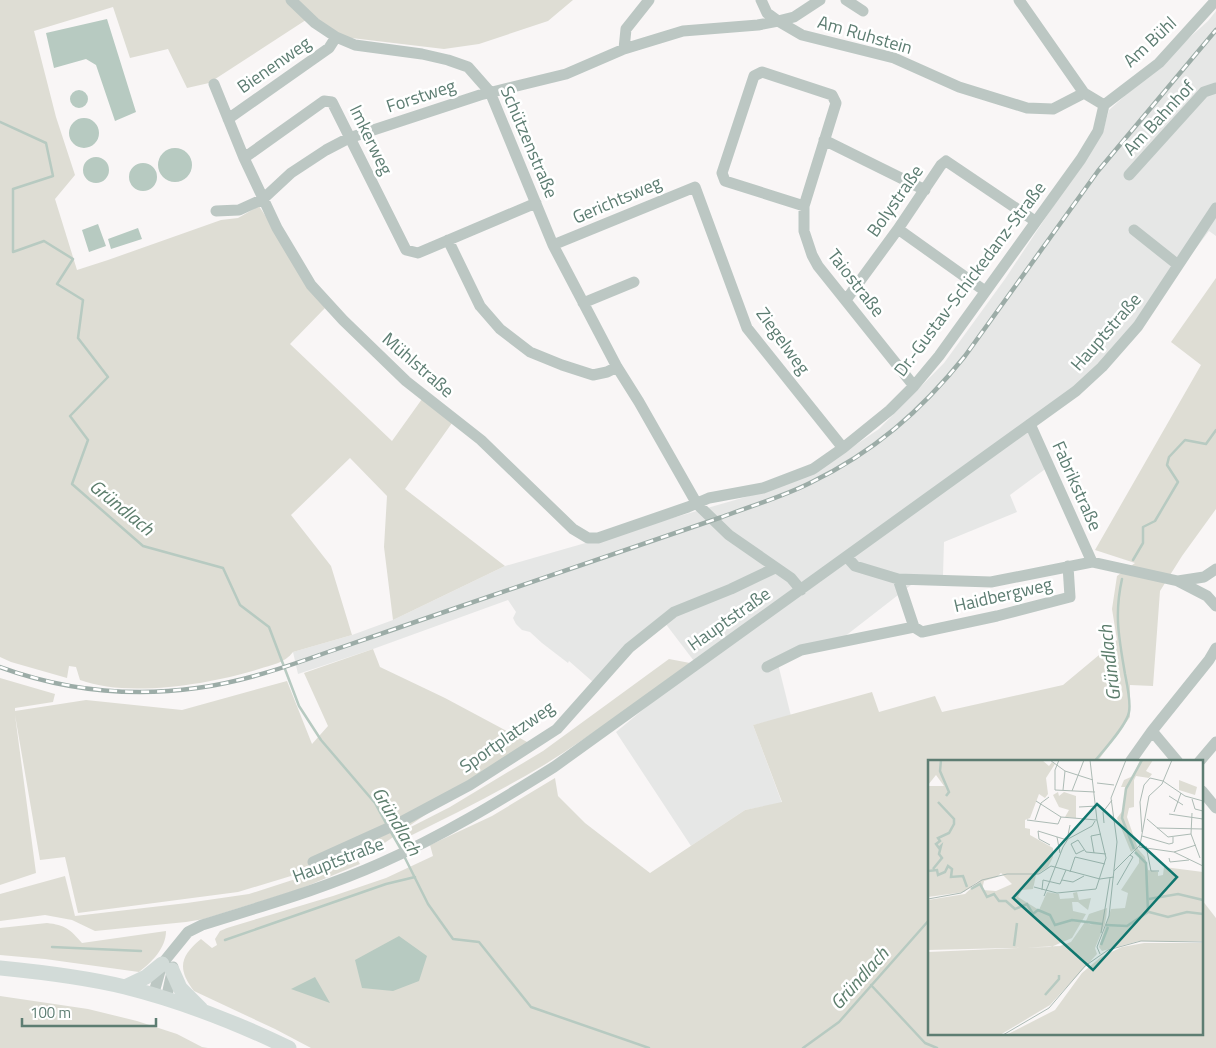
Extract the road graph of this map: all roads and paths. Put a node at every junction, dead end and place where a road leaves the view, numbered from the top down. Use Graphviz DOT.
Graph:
graph roads {
  1 [pos="292,0"];
  2 [pos="649,0"];
  3 [pos="761,0"];
  4 [pos="820,0"];
  5 [pos="846,0"];
  6 [pos="1019,0"];
  7 [pos="1200,0"];
  8 [pos="1212,4"];
  9 [pos="862,11"];
  10 [pos="778,21"];
  11 [pos="336,37"];
  12 [pos="624,48"];
  13 [pos="214,84"];
  14 [pos="1216,88"];
  15 [pos="490,92"];
  16 [pos="1084,93"];
  17 [pos="1104,105"];
  18 [pos="228,119"];
  19 [pos="349,138"];
  20 [pos="824,140"];
  21 [pos="244,158"];
  22 [pos="1129,175"];
  23 [pos="695,186"];
  24 [pos="924,190"];
  25 [pos="263,199"];
  26 [pos="536,202"];
  27 [pos="804,206"];
  28 [pos="1216,208"];
  29 [pos="216,211"];
  30 [pos="1035,221"];
  31 [pos="898,229"];
  32 [pos="1134,230"];
  33 [pos="448,240"];
  34 [pos="553,245"];
  35 [pos="1178,265"];
  36 [pos="634,282"];
  37 [pos="985,291"];
  38 [pos="846,300"];
  39 [pos="583,303"];
  40 [pos="617,367"];
  41 [pos="914,386"];
  42 [pos="1030,424"];
  43 [pos="843,448"];
  44 [pos="697,504"];
  45 [pos="847,556"];
  46 [pos="1092,562"];
  47 [pos="1068,566"];
  48 [pos="775,568"];
  49 [pos="1216,569"];
  50 [pos="1204,577"];
  51 [pos="898,579"];
  52 [pos="1178,581"];
  53 [pos="801,590"];
  54 [pos="1207,596"];
  55 [pos="1216,606"];
  56 [pos="914,627"];
  57 [pos="1216,648"];
  58 [pos="767,667"];
  59 [pos="1152,731"];
  60 [pos="1216,742"];
  61 [pos="1131,760"];
  62 [pos="1176,760"];
  63 [pos="1201,760"];
  64 [pos="1204,793"];
  65 [pos="1216,808"];
  66 [pos="313,862"];
  67 [pos="167,967"];
  68 [pos="0,968"];
  69 [pos="125,987"];
  70 [pos="159,998"];
  71 [pos="210,1014"];
  72 [pos="289,1048"];
  1 -- 11 [label="street, Schützenstraße"];
  2 -- 12 [label="street"];
  3 -- 10 [label="street, Am Ruhstein"];
  4 -- 10 [label="street"];
  5 -- 9 [label="street"];
  6 -- 16 [label="street"];
  7 -- 8 [label="street"];
  8 -- 17 [label="street, Am Bühl"];
  10 -- 12 [label="street"];
  10 -- 16 [label="street, Am Ruhstein"];
  11 -- 15 [label="street, Schützenstraße"];
  11 -- 18 [label="street, Bienenweg"];
  12 -- 15 [label="street"];
  13 -- 18 [label="street, Mühlstraße"];
  14 -- 22 [label="street, Am Bahnhof"];
  15 -- 19 [label="street, Forstweg"];
  15 -- 26 [label="street, Schützenstraße"];
  16 -- 17 [label="street"];
  17 -- 30 [label="street, Dr.-Gustav-Schickedanz-Straße"];
  18 -- 21 [label="street, Mühlstraße"];
  19 -- 21 [label="street, Imkerweg"];
  19 -- 25 [label="street, Forstweg"];
  19 -- 33 [label="street, Imkerweg"];
  20 -- 24 [label="street"];
  20 -- 27 [label="street, Taiostraße"];
  20 -- 27 [label="street, Taiostraße"];
  21 -- 25 [label="street, Mühlstraße"];
  23 -- 34 [label="street, Gerichtsweg"];
  23 -- 43 [label="street, Ziegelweg"];
  24 -- 30 [label="street, Bolystraße"];
  24 -- 31 [label="street, Bolystraße"];
  25 -- 29 [label="street, Forstweg"];
  25 -- 44 [label="street, Mühlstraße"];
  26 -- 33 [label="street, Imkerweg"];
  26 -- 34 [label="street, Schützenstraße"];
  27 -- 38 [label="street, Taiostraße"];
  28 -- 35 [label="street, Hauptstraße"];
  30 -- 37 [label="street, Dr.-Gustav-Schickedanz-Straße"];
  31 -- 37 [label="street"];
  31 -- 38 [label="street, Bolystraße"];
  32 -- 35 [label="street"];
  33 -- 40 [label="street"];
  34 -- 39 [label="street, Schützenstraße"];
  35 -- 42 [label="street, Hauptstraße"];
  36 -- 39 [label="street"];
  37 -- 41 [label="street, Dr.-Gustav-Schickedanz-Straße"];
  38 -- 41 [label="street, Taiostraße"];
  39 -- 40 [label="street, Schützenstraße"];
  40 -- 44 [label="street, Schützenstraße"];
  41 -- 43 [label="street, Dr.-Gustav-Schickedanz-Straße"];
  42 -- 45 [label="street, Hauptstraße"];
  42 -- 46 [label="street, Fabrikstraße"];
  43 -- 44 [label="street, Dr.-Gustav-Schickedanz-Straße"];
  44 -- 48 [label="street, Schützenstraße"];
  45 -- 51 [label="street"];
  45 -- 53 [label="street, Hauptstraße"];
  46 -- 47 [label="street"];
  46 -- 52 [label="street"];
  47 -- 51 [label="street"];
  47 -- 56 [label="street, Haidbergweg"];
  48 -- 53 [label="street, Schützenstraße"];
  48 -- 66 [label="street, Sportplatzweg"];
  49 -- 50 [label="street"];
  50 -- 52 [label="street"];
  50 -- 54 [label="street"];
  51 -- 56 [label="street"];
  52 -- 54 [label="street"];
  53 -- 67 [label="street, Hauptstraße"];
  54 -- 55 [label="street"];
  56 -- 58 [label="street, Haidbergweg"];
  57 -- 59 [label="street"];
  59 -- 61 [label="street"];
  59 -- 62 [label="street"];
  60 -- 63 [label="street"];
  64 -- 65 [label="street"];
  67 -- 69 [label="main road"];
  67 -- 70 [label="street, Hauptstraße"];
  67 -- 71 [label="main road"];
  68 -- 69 [label="main road"];
  69 -- 70 [label="main road"];
  70 -- 71 [label="main road"];
  71 -- 72 [label="main road"];
}
